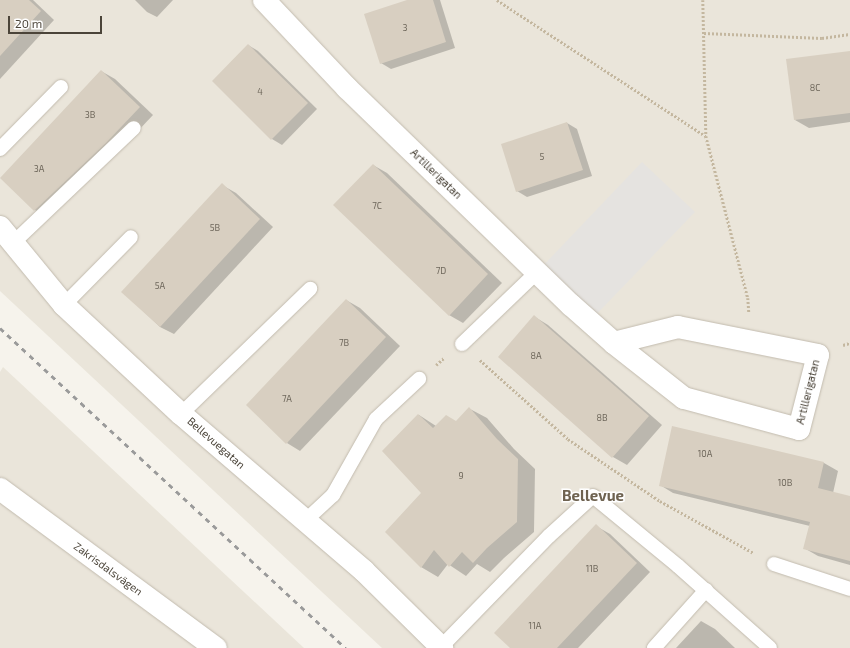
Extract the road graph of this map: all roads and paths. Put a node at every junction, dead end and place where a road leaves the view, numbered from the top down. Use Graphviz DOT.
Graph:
graph roads {
  1 [pos="264,0"];
  2 [pos="498,0"];
  3 [pos="703,0"];
  4 [pos="704,33"];
  5 [pos="850,34"];
  6 [pos="61,87"];
  7 [pos="134,128"];
  8 [pos="706,136"];
  9 [pos="0,149"];
  10 [pos="6,235"];
  11 [pos="131,237"];
  12 [pos="537,272"];
  13 [pos="310,289"];
  14 [pos="64,305"];
  15 [pos="751,341"];
  16 [pos="614,343"];
  17 [pos="462,344"];
  18 [pos="419,379"];
  19 [pos="182,414"];
  20 [pos="0,489"];
  21 [pos="306,520"];
  22 [pos="774,564"];
  23 [pos="850,589"];
  24 [pos="706,590"];
  25 [pos="216,648"];
  26 [pos="442,648"];
  27 [pos="654,648"];
  28 [pos="770,648"];
  1 -- 12 [label="street, Artillerigatan"];
  2 -- 8 [label="path"];
  3 -- 4 [label="path"];
  4 -- 5 [label="path"];
  4 -- 8 [label="path"];
  6 -- 9 [label="lane"];
  7 -- 10 [label="lane"];
  8 -- 15 [label="path"];
  10 -- 14 [label="street, Bellevuegatan"];
  11 -- 14 [label="lane"];
  12 -- 16 [label="street, Artillerigatan"];
  12 -- 17 [label="lane"];
  13 -- 19 [label="lane"];
  14 -- 19 [label="street, Bellevuegatan"];
  15 -- 16 [label="street, Artillerigatan"];
  15 -- 16 [label="street, Artillerigatan"];
  17 -- 18 [label="path"];
  17 -- 22 [label="path"];
  18 -- 21 [label="lane"];
  19 -- 21 [label="street, Bellevuegatan"];
  20 -- 25 [label="street, Zakrisdalsvägen"];
  21 -- 26 [label="street, Bellevuegatan"];
  22 -- 23 [label="lane"];
  24 -- 26 [label="lane"];
  24 -- 27 [label="lane"];
  24 -- 28 [label="lane"];
}
